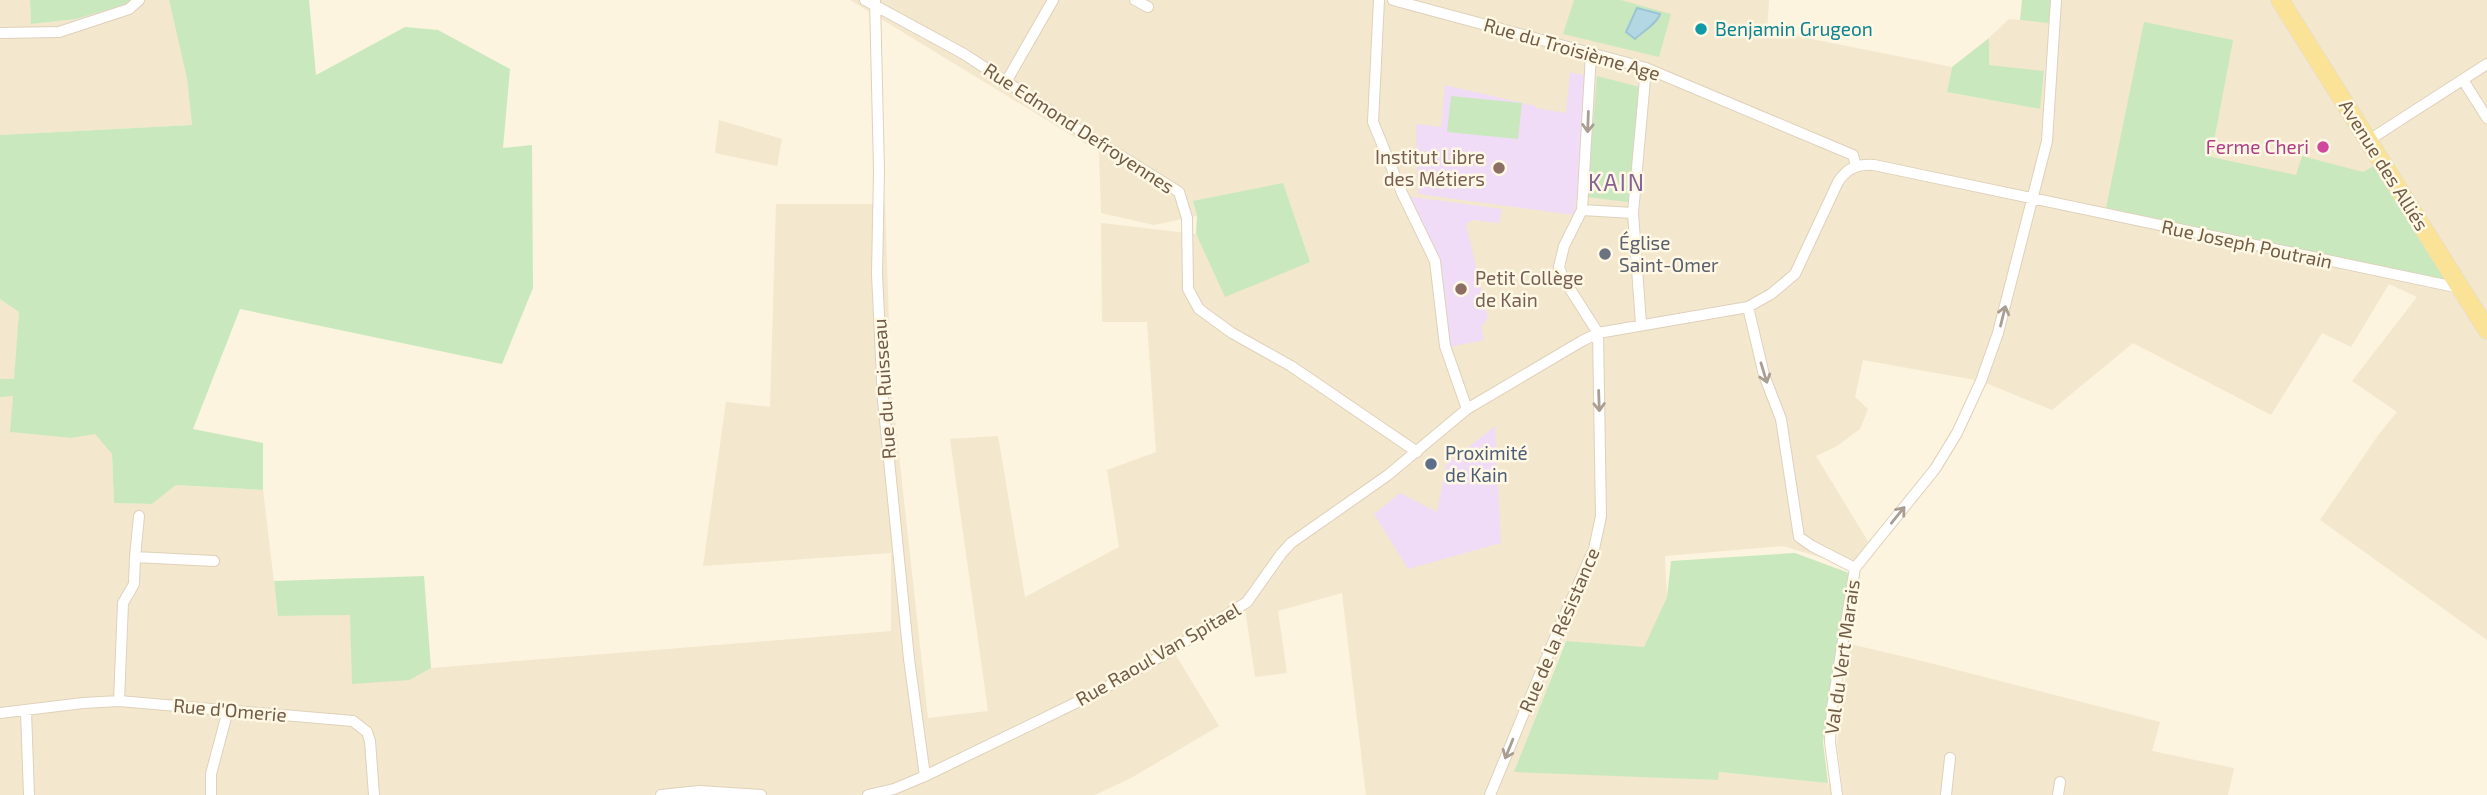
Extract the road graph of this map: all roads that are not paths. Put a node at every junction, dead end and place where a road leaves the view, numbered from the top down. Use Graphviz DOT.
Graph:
graph roads {
  1 [pos="139,0"];
  2 [pos="1053,0"];
  3 [pos="1135,0"];
  4 [pos="1379,0"];
  5 [pos="1393,0"];
  6 [pos="2056,0"];
  7 [pos="2280,0"];
  8 [pos="872,2"];
  9 [pos="1148,7"];
  10 [pos="0,33"];
  11 [pos="1591,54"];
  12 [pos="2487,64"];
  13 [pos="1646,68"];
  14 [pos="2463,80"];
  15 [pos="1006,82"];
  16 [pos="2487,118"];
  17 [pos="2369,140"];
  18 [pos="1856,166"];
  19 [pos="2031,200"];
  20 [pos="1633,213"];
  21 [pos="1580,214"];
  22 [pos="2463,289"];
  23 [pos="1748,307"];
  24 [pos="1641,324"];
  25 [pos="2487,330"];
  26 [pos="1598,333"];
  27 [pos="1467,409"];
  28 [pos="1417,452"];
  29 [pos="139,516"];
  30 [pos="135,557"];
  31 [pos="214,561"];
  32 [pos="1855,568"];
  33 [pos="119,701"];
  34 [pos="228,710"];
  35 [pos="26,711"];
  36 [pos="0,713"];
  37 [pos="1950,758"];
  38 [pos="925,776"];
  39 [pos="2060,782"];
  40 [pos="29,795"];
  41 [pos="211,795"];
  42 [pos="374,795"];
  43 [pos="661,795"];
  44 [pos="761,795"];
  45 [pos="867,795"];
  46 [pos="1490,795"];
  47 [pos="1837,795"];
  48 [pos="1946,795"];
  49 [pos="2058,795"];
  1 -- 10 [label="street"];
  2 -- 15 [label="street"];
  3 -- 9 [label="street"];
  4 -- 27 [label="street"];
  5 -- 11 [label="street, Rue du Troisième Age"];
  6 -- 19 [label="street"];
  7 -- 17 [label="main road, Avenue des Alliés"];
  8 -- 15 [label="street, Rue Edmond Defroyennes"];
  8 -- 38 [label="street, Rue du Ruisseau"];
  11 -- 13 [label="street, Rue du Troisième Age"];
  11 -- 21 [label="street, one-way"];
  12 -- 14 [label="street"];
  13 -- 18 [label="street, Rue du Troisième Age"];
  13 -- 20 [label="street"];
  14 -- 16 [label="street"];
  14 -- 17 [label="street"];
  15 -- 28 [label="street, Rue Edmond Defroyennes"];
  17 -- 22 [label="main road, Avenue des Alliés"];
  18 -- 19 [label="street, Rue Joseph Poutrain"];
  18 -- 23 [label="street"];
  19 -- 22 [label="street, Rue Joseph Poutrain"];
  32 -- 19 [label="street, one-way"];
  20 -- 21 [label="street"];
  20 -- 24 [label="street"];
  21 -- 26 [label="street"];
  22 -- 25 [label="main road, Avenue des Alliés"];
  23 -- 24 [label="street, Rue Raoul Van Spitael"];
  23 -- 32 [label="street, Val du Vert Marais, one-way"];
  24 -- 26 [label="street, Rue Raoul Van Spitael"];
  26 -- 27 [label="street, Rue Raoul Van Spitael"];
  26 -- 46 [label="street, Rue de la Résistance, one-way"];
  27 -- 28 [label="street, Rue Raoul Van Spitael"];
  28 -- 38 [label="street, Rue Raoul Van Spitael"];
  29 -- 30 [label="street"];
  30 -- 31 [label="street"];
  30 -- 33 [label="street"];
  32 -- 47 [label="street, Val du Vert Marais"];
  33 -- 34 [label="street, Rue d'Omerie"];
  33 -- 35 [label="street, Rue d'Omerie"];
  34 -- 41 [label="street"];
  34 -- 42 [label="street, Rue d'Omerie"];
  35 -- 36 [label="street, Rue d'Omerie"];
  35 -- 40 [label="street"];
  37 -- 48 [label="street"];
  38 -- 45 [label="street, Rue Raoul Van Spitael"];
  39 -- 49 [label="street"];
  43 -- 44 [label="street"];
}
